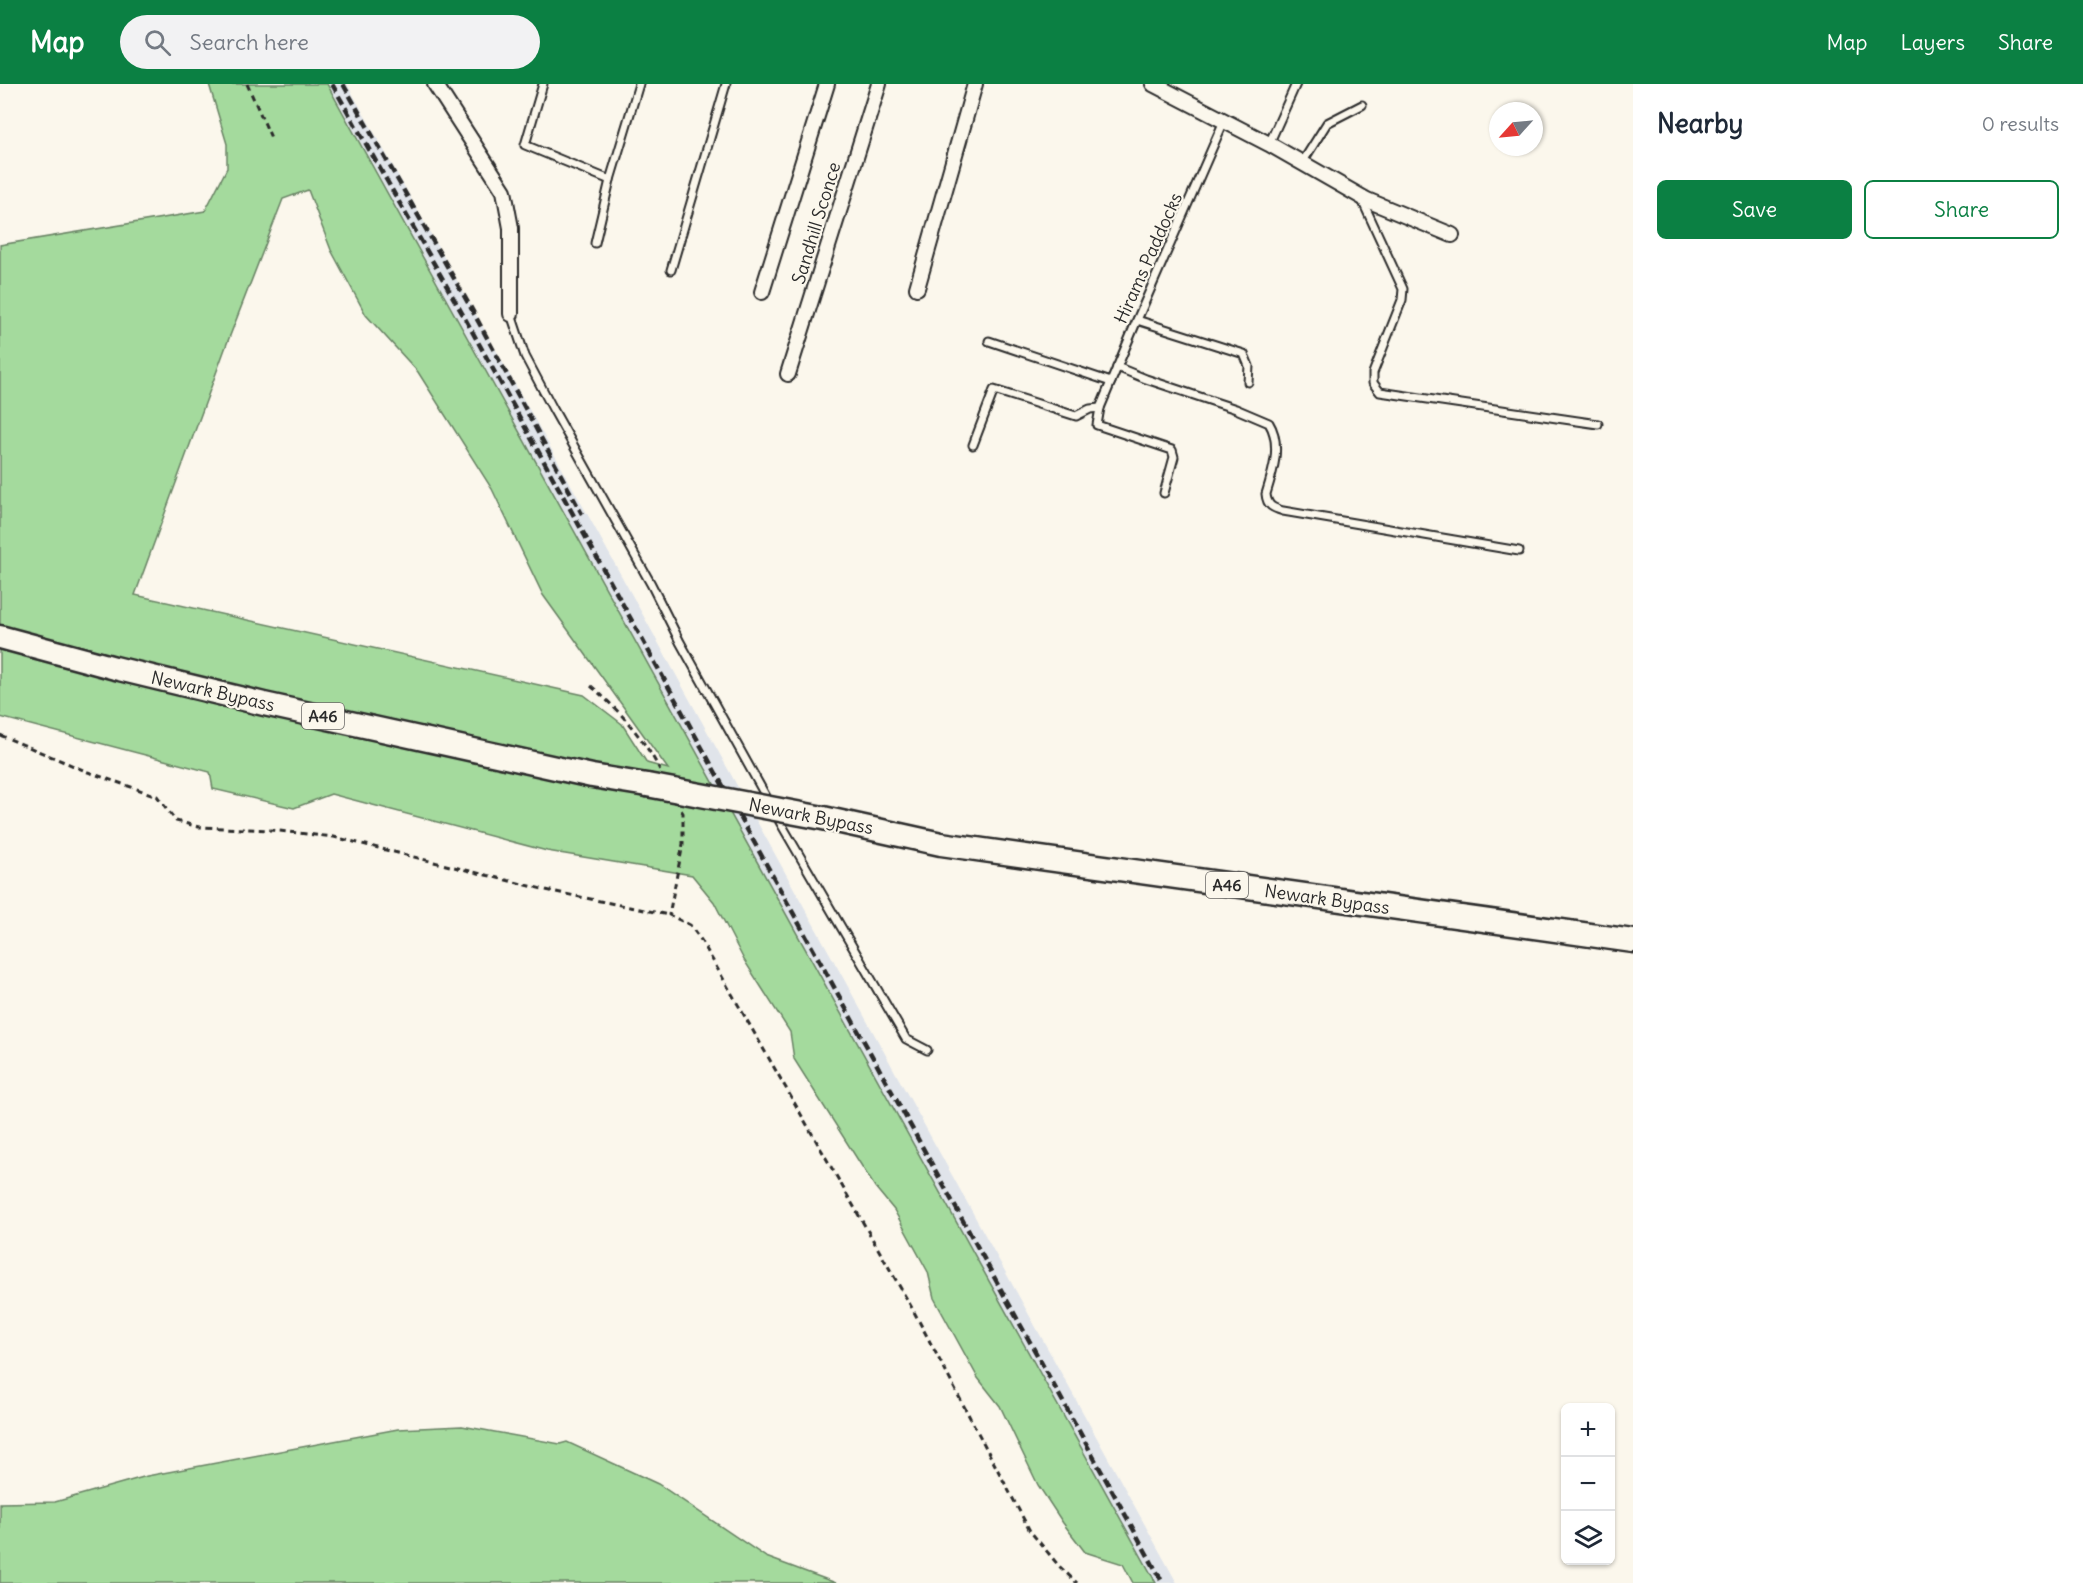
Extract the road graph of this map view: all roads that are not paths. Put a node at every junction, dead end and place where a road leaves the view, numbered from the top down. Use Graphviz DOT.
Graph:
graph roads {
  1 [pos="435,84"];
  2 [pos="543,84"];
  3 [pos="639,84"];
  4 [pos="726,84"];
  5 [pos="827,84"];
  6 [pos="879,84"];
  7 [pos="975,84"];
  8 [pos="1153,84"];
  9 [pos="1296,84"];
  10 [pos="1362,105"];
  11 [pos="1224,121"];
  12 [pos="1269,144"];
  13 [pos="1302,163"];
  14 [pos="610,180"];
  15 [pos="1360,196"];
  16 [pos="1452,235"];
  17 [pos="595,243"];
  18 [pos="671,270"];
  19 [pos="917,288"];
  20 [pos="762,292"];
  21 [pos="511,315"];
  22 [pos="1137,320"];
  23 [pos="989,341"];
  24 [pos="1117,367"];
  25 [pos="788,374"];
  26 [pos="1111,382"];
  27 [pos="1248,382"];
  28 [pos="1100,408"];
  29 [pos="1598,424"];
  30 [pos="973,445"];
  31 [pos="1164,493"];
  32 [pos="1519,551"];
  33 [pos="0,637"];
  34 [pos="1633,941"];
  35 [pos="927,1050"];
  1 -- 21 [label="street"];
  2 -- 14 [label="lane"];
  3 -- 14 [label="lane"];
  4 -- 18 [label="lane"];
  5 -- 20 [label="street"];
  6 -- 25 [label="street, Sandhill Sconce"];
  7 -- 19 [label="street"];
  8 -- 11 [label="street"];
  9 -- 12 [label="lane"];
  10 -- 13 [label="lane"];
  11 -- 12 [label="street"];
  11 -- 22 [label="lane, Hirams Paddocks"];
  12 -- 13 [label="street"];
  13 -- 15 [label="street"];
  14 -- 17 [label="lane"];
  15 -- 16 [label="street"];
  15 -- 29 [label="lane"];
  21 -- 35 [label="lane"];
  22 -- 24 [label="lane, Hirams Paddocks"];
  22 -- 27 [label="lane"];
  23 -- 26 [label="lane"];
  24 -- 26 [label="lane, Hirams Paddocks"];
  24 -- 32 [label="lane"];
  26 -- 28 [label="lane, Hirams Paddocks"];
  28 -- 30 [label="lane"];
  28 -- 31 [label="lane"];
  33 -- 34 [label="highway, Newark Bypass / A46, bridge"];
}
